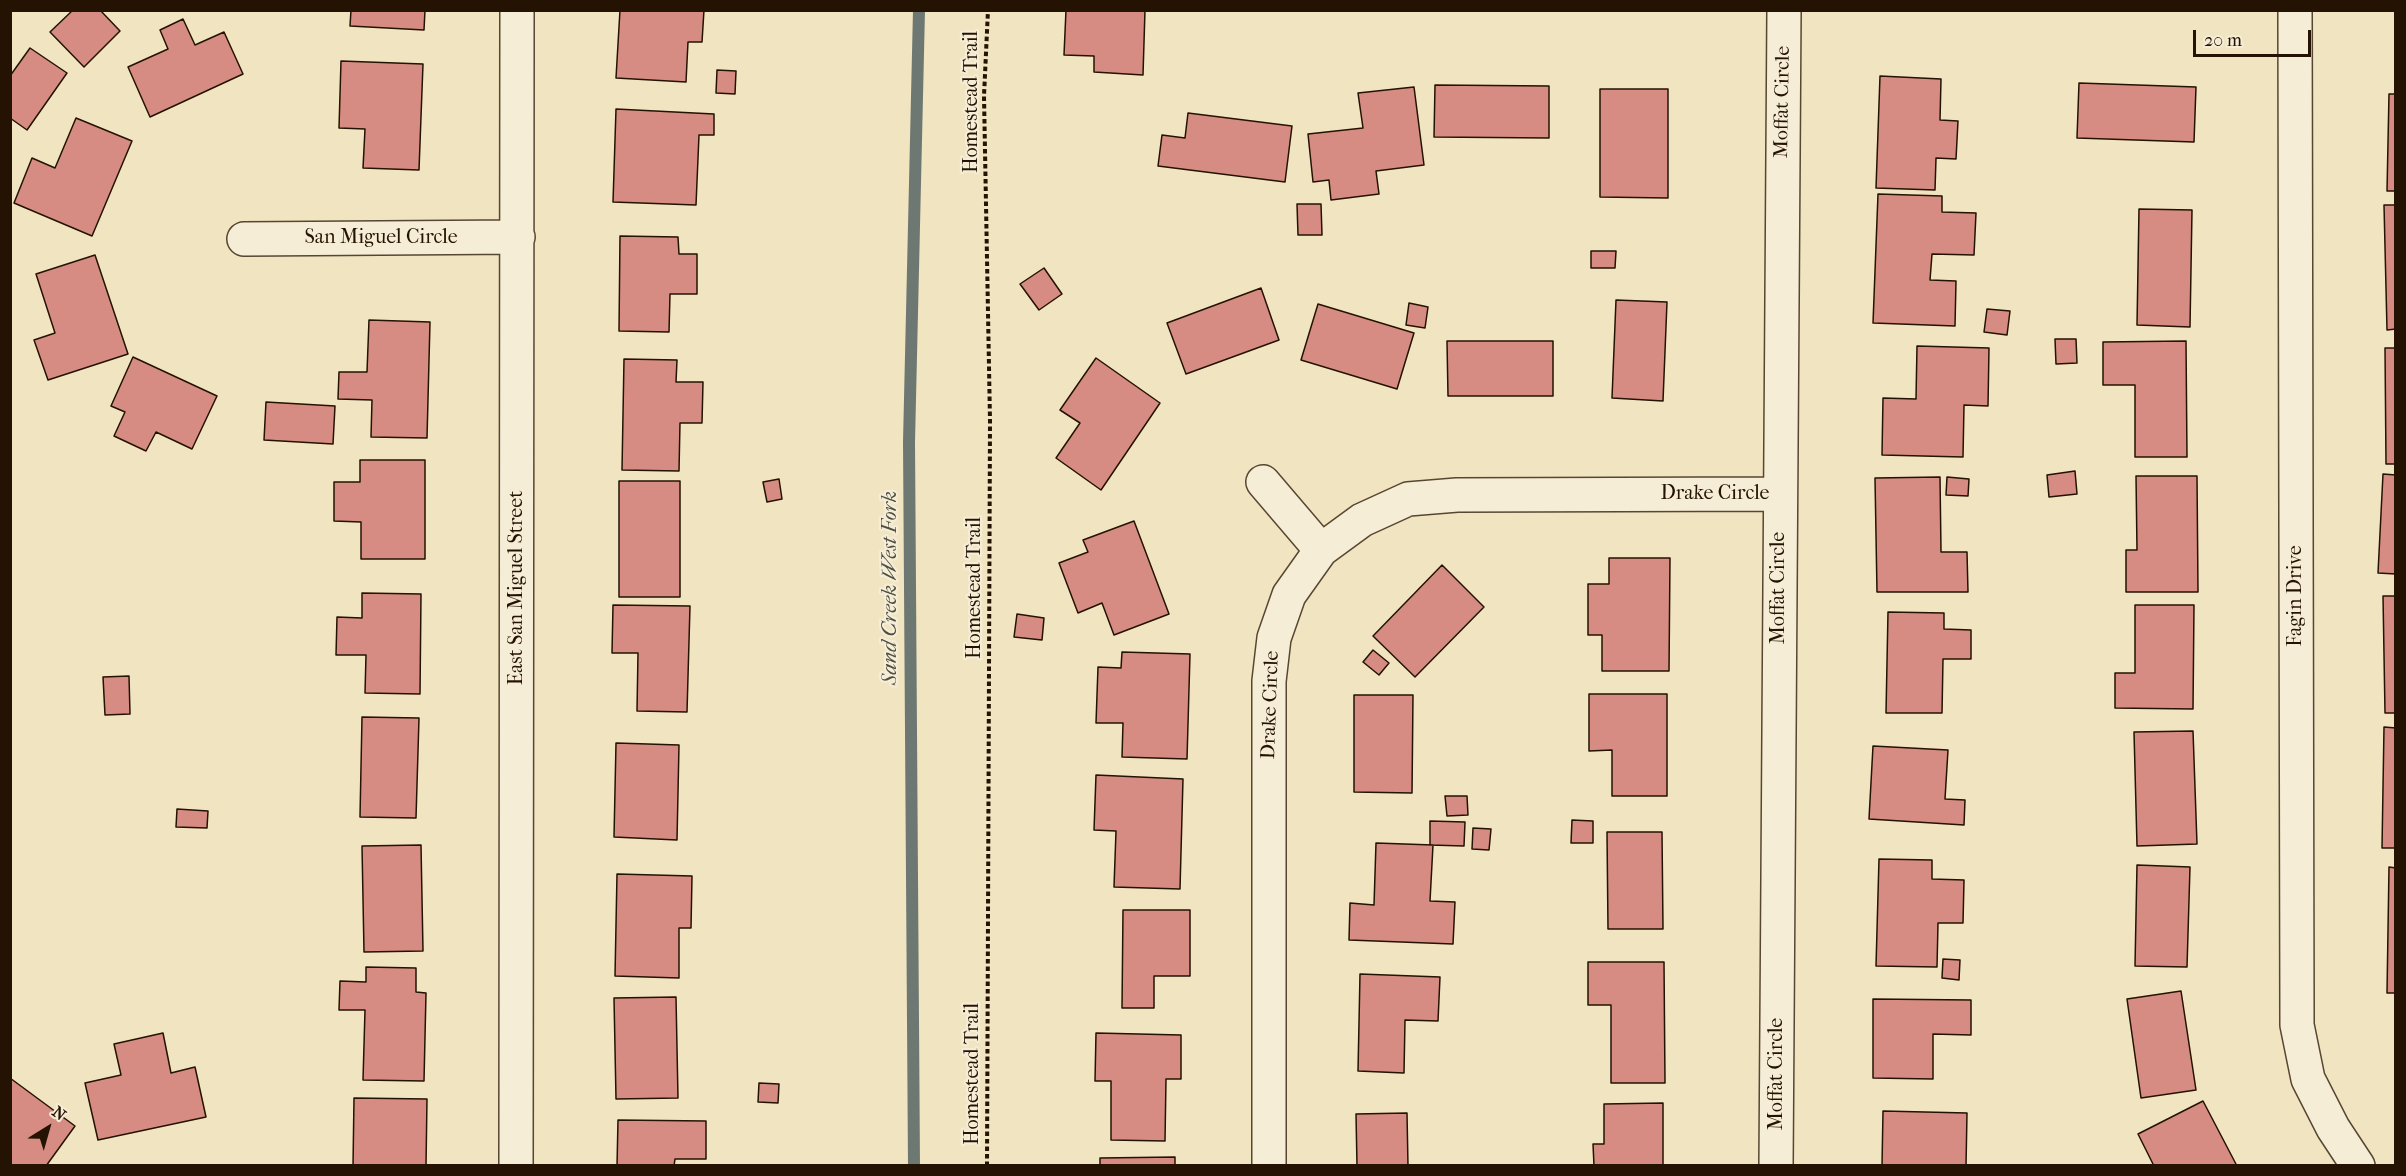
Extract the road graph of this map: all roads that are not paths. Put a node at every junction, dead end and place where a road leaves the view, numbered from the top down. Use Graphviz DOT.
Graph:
graph roads {
  1 [pos="517,10"];
  2 [pos="1784,10"];
  3 [pos="2295,10"];
  4 [pos="518,237"];
  5 [pos="244,239"];
  6 [pos="1263,482"];
  7 [pos="1780,494"];
  8 [pos="1321,550"];
  9 [pos="516,1166"];
  10 [pos="1269,1166"];
  11 [pos="1776,1166"];
  12 [pos="2358,1166"];
  1 -- 4 [label="street, East San Miguel Street"];
  2 -- 7 [label="street, Moffat Circle"];
  3 -- 12 [label="street, Fagin Drive"];
  4 -- 5 [label="street, San Miguel Circle"];
  4 -- 9 [label="street, East San Miguel Street"];
  6 -- 8 [label="street"];
  7 -- 8 [label="street, Drake Circle"];
  7 -- 11 [label="street, Moffat Circle"];
  8 -- 10 [label="street, Drake Circle"];
}
